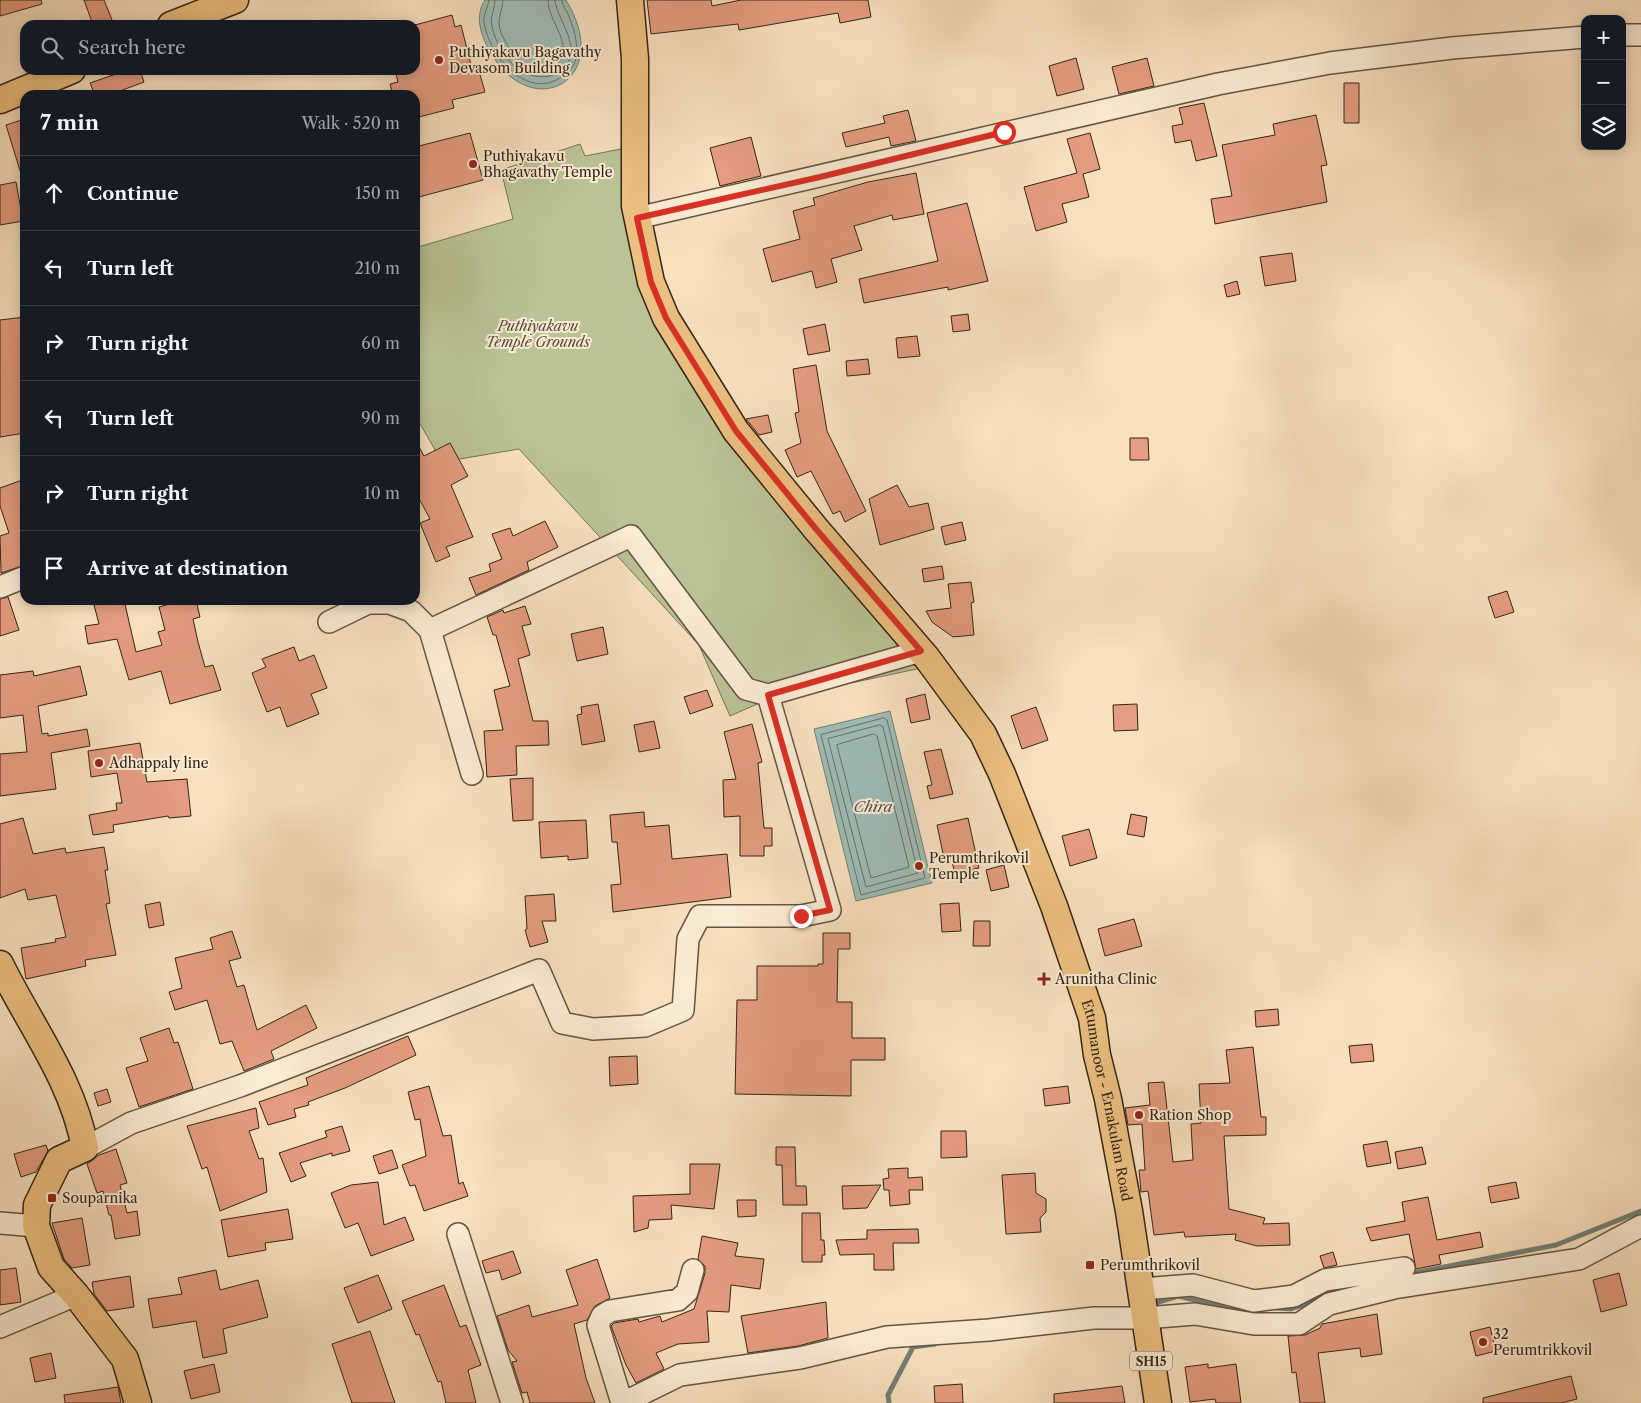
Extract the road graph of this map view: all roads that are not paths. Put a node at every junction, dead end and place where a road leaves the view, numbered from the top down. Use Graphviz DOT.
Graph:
graph roads {
  1 [pos="235,0"];
  2 [pos="614,0"];
  3 [pos="630,0"];
  4 [pos="184,20"];
  5 [pos="634,28"];
  6 [pos="1626,35"];
  7 [pos="1641,35"];
  8 [pos="1581,37"];
  9 [pos="60,75"];
  10 [pos="24,90"];
  11 [pos="20,92"];
  12 [pos="0,100"];
  13 [pos="637,218"];
  14 [pos="20,579"];
  15 [pos="0,587"];
  16 [pos="364,605"];
  17 [pos="394,605"];
  18 [pos="330,622"];
  19 [pos="430,630"];
  20 [pos="921,651"];
  21 [pos="768,695"];
  22 [pos="472,774"];
  23 [pos="0,964"];
  24 [pos="84,1148"];
  25 [pos="0,1223"];
  26 [pos="36,1226"];
  27 [pos="1641,1226"];
  28 [pos="458,1234"];
  29 [pos="1404,1268"];
  30 [pos="693,1270"];
  31 [pos="1142,1289"];
  32 [pos="76,1295"];
  33 [pos="1145,1318"];
  34 [pos="0,1328"];
  35 [pos="138,1403"];
  36 [pos="512,1403"];
  37 [pos="622,1403"];
  38 [pos="1158,1403"];
  1 -- 4 [label="main road"];
  2 -- 5 [label="main road"];
  3 -- 5 [label="main road, Ettumanoor - Ernakulam Road / SH15"];
  5 -- 13 [label="main road, Ettumanoor - Ernakulam Road / SH15"];
  6 -- 7 [label="street"];
  8 -- 13 [label="street"];
  9 -- 10 [label="main road"];
  11 -- 12 [label="main road"];
  13 -- 20 [label="main road, Ettumanoor - Ernakulam Road / SH15"];
  14 -- 15 [label="street"];
  16 -- 18 [label="street"];
  17 -- 19 [label="street"];
  19 -- 21 [label="street"];
  19 -- 22 [label="street"];
  20 -- 21 [label="street"];
  20 -- 31 [label="main road, Ettumanoor - Ernakulam Road / SH15"];
  21 -- 24 [label="street"];
  23 -- 24 [label="main road"];
  24 -- 26 [label="main road"];
  25 -- 26 [label="street"];
  26 -- 32 [label="main road"];
  27 -- 33 [label="street"];
  28 -- 36 [label="street"];
  29 -- 31 [label="street"];
  30 -- 37 [label="street"];
  31 -- 33 [label="main road, Ettumanoor - Ernakulam Road / SH15"];
  32 -- 34 [label="street"];
  32 -- 35 [label="main road"];
  33 -- 37 [label="street"];
  33 -- 38 [label="main road, Ettumanoor - Ernakulam Road / SH15"];
}
